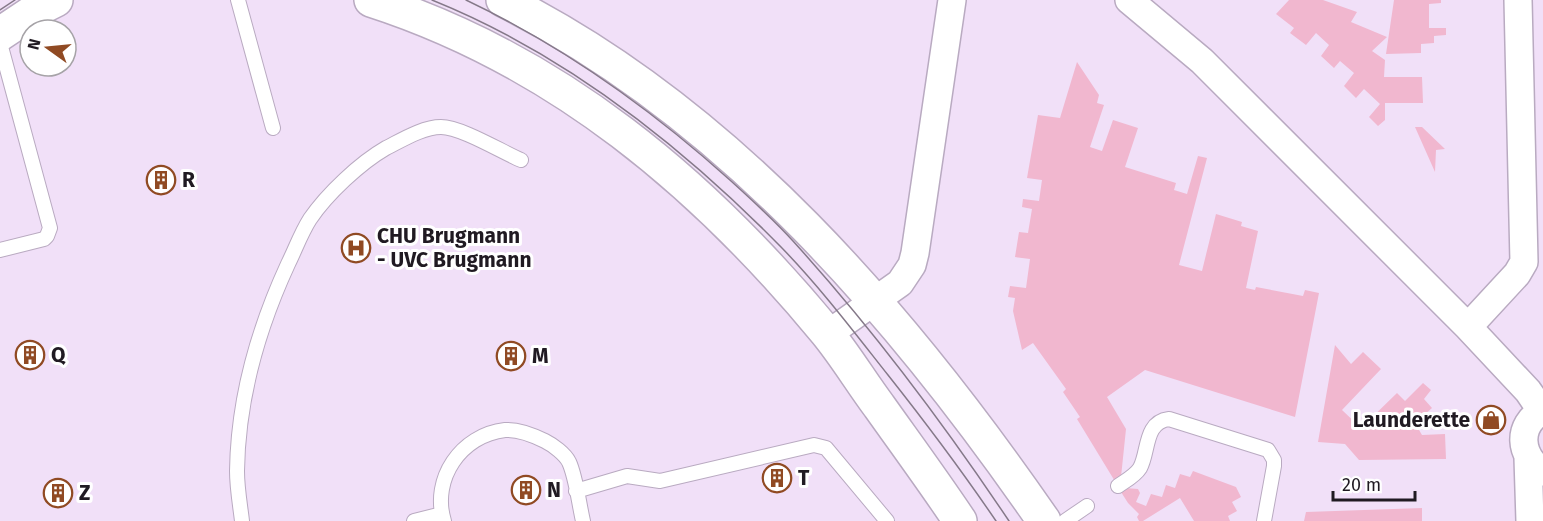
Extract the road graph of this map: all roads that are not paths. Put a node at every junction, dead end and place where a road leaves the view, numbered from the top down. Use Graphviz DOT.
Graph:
graph roads {
  1 [pos="56,0"];
  2 [pos="238,0"];
  3 [pos="371,0"];
  4 [pos="503,0"];
  5 [pos="952,0"];
  6 [pos="1129,0"];
  7 [pos="1518,0"];
  8 [pos="0,34"];
  9 [pos="0,43"];
  10 [pos="273,128"];
  11 [pos="521,160"];
  12 [pos="0,250"];
  13 [pos="875,300"];
  14 [pos="1468,327"];
  15 [pos="828,334"];
  16 [pos="1542,410"];
  17 [pos="1535,465"];
  18 [pos="1118,486"];
  19 [pos="576,490"];
  20 [pos="1087,506"];
  21 [pos="443,517"];
  22 [pos="242,521"];
  23 [pos="414,521"];
  24 [pos="583,521"];
  25 [pos="887,521"];
  26 [pos="960,521"];
  27 [pos="1044,521"];
  28 [pos="1065,521"];
  29 [pos="1264,521"];
  30 [pos="1530,521"];
  1 -- 8 [label="street"];
  2 -- 10 [label="lane"];
  3 -- 15 [label="street"];
  4 -- 13 [label="street"];
  5 -- 13 [label="street"];
  6 -- 14 [label="street"];
  7 -- 14 [label="street"];
  9 -- 12 [label="lane"];
  11 -- 22 [label="lane"];
  13 -- 15 [label="street"];
  13 -- 27 [label="street"];
  14 -- 16 [label="street"];
  15 -- 26 [label="street"];
  16 -- 17 [label="street"];
  17 -- 30 [label="street"];
  18 -- 29 [label="lane"];
  19 -- 21 [label="lane"];
  19 -- 24 [label="lane"];
  19 -- 25 [label="lane"];
  20 -- 28 [label="lane"];
  21 -- 23 [label="lane"];
}
